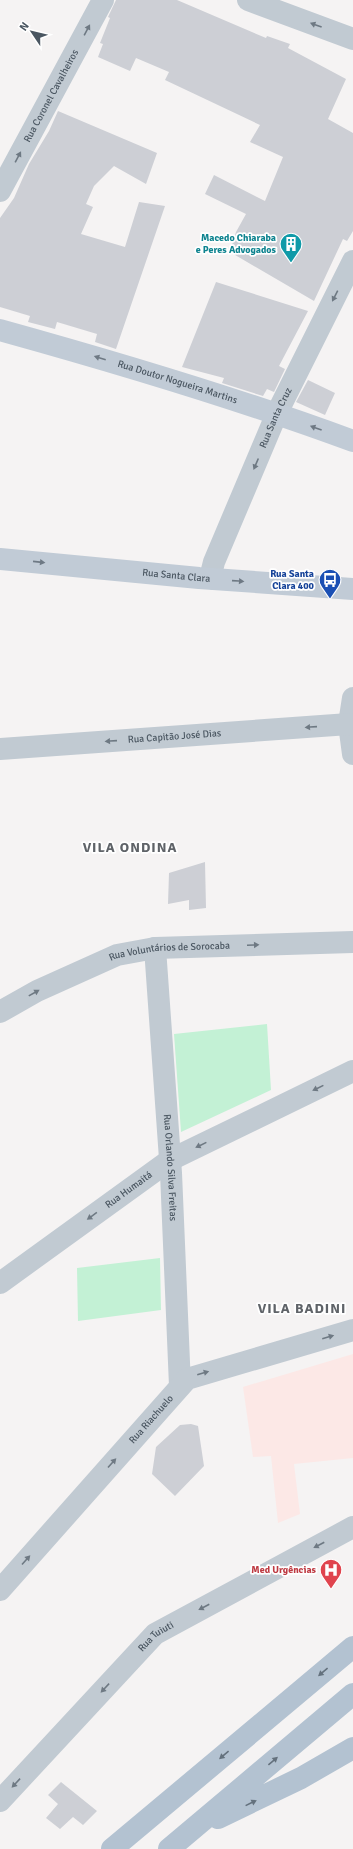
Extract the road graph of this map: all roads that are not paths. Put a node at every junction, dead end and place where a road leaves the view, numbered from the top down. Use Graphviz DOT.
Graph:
graph roads {
  1 [pos="103,0"];
  2 [pos="248,0"];
  3 [pos="353,39"];
  4 [pos="0,191"];
  5 [pos="353,261"];
  6 [pos="0,330"];
  7 [pos="277,413"];
  8 [pos="353,441"];
  9 [pos="0,559"];
  10 [pos="214,579"];
  11 [pos="353,589"];
  12 [pos="353,698"];
  13 [pos="349,724"];
  14 [pos="0,749"];
  15 [pos="353,754"];
  16 [pos="353,942"];
  17 [pos="156,948"];
  18 [pos="0,1012"];
  19 [pos="353,1071"];
  20 [pos="170,1160"];
  21 [pos="0,1283"];
  22 [pos="353,1330"];
  23 [pos="180,1386"];
  24 [pos="353,1527"];
  25 [pos="0,1590"];
  26 [pos="353,1647"];
  27 [pos="353,1694"];
  28 [pos="353,1748"];
  29 [pos="0,1801"];
  30 [pos="190,1832"];
  31 [pos="112,1849"];
  32 [pos="168,1849"];
  4 -- 1 [label="street, Rua Coronel Cavalheiros, one-way"];
  3 -- 2 [label="street, one-way"];
  5 -- 7 [label="street, Rua Santa Cruz, one-way"];
  7 -- 6 [label="main road, Rua Doutor Nogueira Martins, one-way"];
  8 -- 7 [label="main road, Rua Doutor Nogueira Martins, one-way"];
  7 -- 10 [label="street, Rua Santa Cruz, one-way"];
  9 -- 10 [label="main road, Rua Santa Clara, one-way"];
  10 -- 11 [label="main road, Rua Santa Clara, one-way"];
  12 -- 13 [label="street"];
  13 -- 14 [label="street, Rua Capitão José Dias, one-way"];
  13 -- 15 [label="street"];
  17 -- 16 [label="street, Rua Voluntários de Sorocaba, one-way"];
  18 -- 17 [label="street, Rua Voluntários de Sorocaba, one-way"];
  17 -- 20 [label="street, Rua Orlando Silva Freitas"];
  19 -- 20 [label="street, Rua Humaitá, one-way"];
  20 -- 21 [label="street, Rua Humaitá, one-way"];
  20 -- 23 [label="street, Rua Orlando Silva Freitas"];
  23 -- 22 [label="street, Rua Riachuelo, one-way"];
  25 -- 23 [label="street, Rua Riachuelo, one-way"];
  24 -- 29 [label="street, Rua Tuiuti, one-way"];
  26 -- 31 [label="main road, one-way"];
  30 -- 27 [label="main road, one-way"];
  30 -- 28 [label="main road, one-way"];
  30 -- 32 [label="main road"];
}
